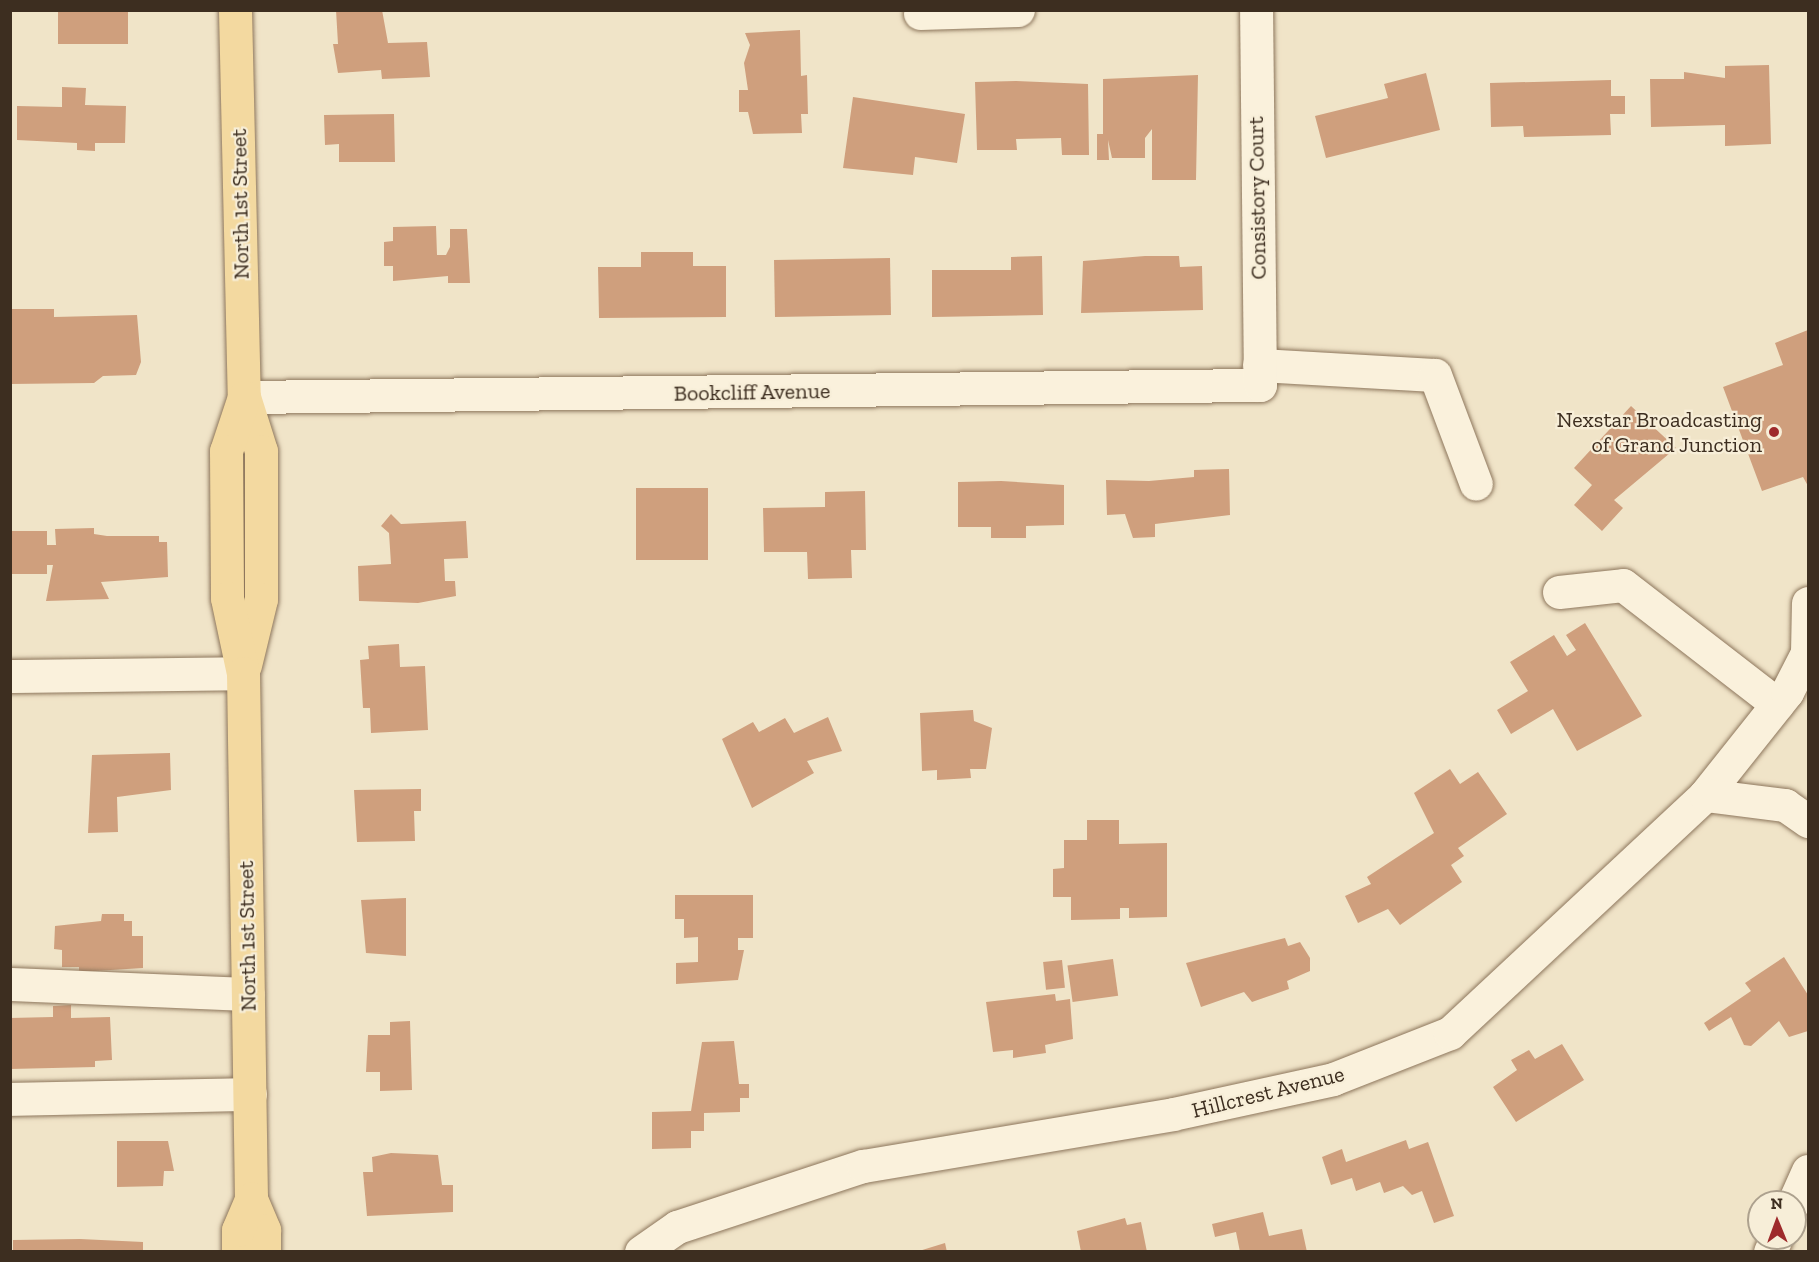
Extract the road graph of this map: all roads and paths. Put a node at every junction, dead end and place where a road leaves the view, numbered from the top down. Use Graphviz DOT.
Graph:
graph roads {
  1 [pos="235,10"];
  2 [pos="1018,10"];
  3 [pos="1256,10"];
  4 [pos="920,13"];
  5 [pos="1260,375"];
  6 [pos="244,397"];
  7 [pos="1476,484"];
  8 [pos="1559,592"];
  9 [pos="1809,603"];
  10 [pos="243,673"];
  11 [pos="10,676"];
  12 [pos="1778,704"];
  13 [pos="1706,795"];
  14 [pos="1809,821"];
  15 [pos="10,984"];
  16 [pos="248,994"];
  17 [pos="250,1094"];
  18 [pos="10,1099"];
  19 [pos="1809,1171"];
  20 [pos="1800,1190"];
  21 [pos="251,1199"];
  22 [pos="238,1251"];
  23 [pos="264,1251"];
  24 [pos="641,1251"];
  1 -- 6 [label="main road, North 1st Street"];
  2 -- 4 [label="street"];
  3 -- 5 [label="street, Consistory Court"];
  5 -- 6 [label="street, Bookcliff Avenue"];
  5 -- 7 [label="street, Bookcliff Avenue"];
  6 -- 10 [label="main road, North 1st Street"];
  8 -- 12 [label="street"];
  9 -- 12 [label="street, Hillcrest Avenue"];
  10 -- 11 [label="street"];
  10 -- 16 [label="main road, North 1st Street"];
  12 -- 13 [label="street, Hillcrest Avenue"];
  13 -- 14 [label="street"];
  13 -- 24 [label="street, Hillcrest Avenue"];
  15 -- 16 [label="street"];
  16 -- 17 [label="main road, North 1st Street"];
  17 -- 18 [label="street"];
  17 -- 21 [label="main road, North 1st Street"];
  19 -- 20 [label="street"];
  21 -- 22 [label="main road, North 1st Street"];
  21 -- 23 [label="main road, North 1st Street"];
}
